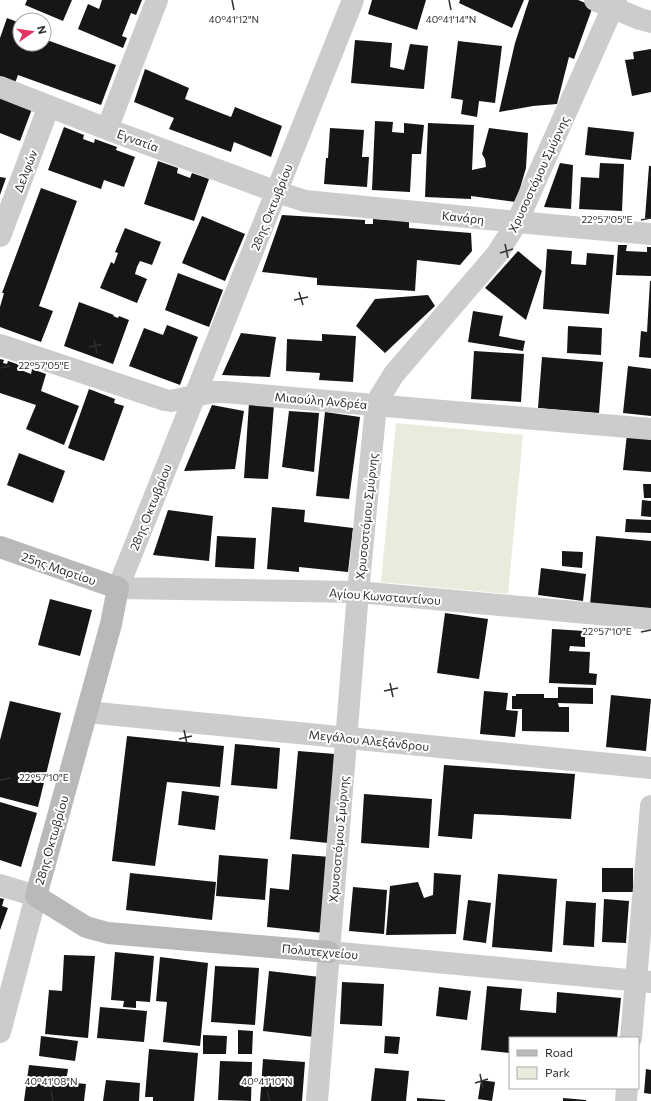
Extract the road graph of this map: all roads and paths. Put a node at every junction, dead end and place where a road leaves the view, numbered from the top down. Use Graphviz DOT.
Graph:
graph roads {
  1 [pos="157,0"];
  2 [pos="353,0"];
  3 [pos="608,2"];
  4 [pos="651,22"];
  5 [pos="0,87"];
  6 [pos="49,106"];
  7 [pos="107,129"];
  8 [pos="277,192"];
  9 [pos="517,222"];
  10 [pos="651,234"];
  11 [pos="0,236"];
  12 [pos="0,345"];
  13 [pos="195,397"];
  14 [pos="376,405"];
  15 [pos="651,429"];
  16 [pos="0,547"];
  17 [pos="118,588"];
  18 [pos="358,592"];
  19 [pos="651,619"];
  20 [pos="87,712"];
  21 [pos="346,738"];
  22 [pos="651,768"];
  23 [pos="651,806"];
  24 [pos="0,885"];
  25 [pos="36,896"];
  26 [pos="329,952"];
  27 [pos="644,981"];
  28 [pos="0,1032"];
  29 [pos="632,1037"];
  30 [pos="627,1089"];
  31 [pos="316,1101"];
  32 [pos="626,1101"];
  1 -- 7 [label="street"];
  2 -- 8 [label="street, 28ης Οκτωβρίου"];
  3 -- 4 [label="street"];
  3 -- 9 [label="street, Χρυσοστόμου Σμύρνης"];
  5 -- 6 [label="street, Εγνατία"];
  6 -- 7 [label="street, Εγνατία"];
  6 -- 11 [label="street, Δελφών"];
  7 -- 8 [label="street, Εγνατία"];
  8 -- 9 [label="street, Κανάρη"];
  8 -- 13 [label="street, 28ης Οκτωβρίου"];
  9 -- 10 [label="street, Κανάρη"];
  9 -- 14 [label="street, Χρυσοστόμου Σμύρνης"];
  12 -- 13 [label="street, Μιαούλη Ανδρέα"];
  13 -- 14 [label="street, Μιαούλη Ανδρέα"];
  13 -- 17 [label="street, 28ης Οκτωβρίου"];
  14 -- 15 [label="street, Μιαούλη Ανδρέα"];
  14 -- 18 [label="street, Χρυσοστόμου Σμύρνης"];
  16 -- 17 [label="main road, 25ης Μαρτίου"];
  17 -- 18 [label="street, Αγίου Κωνσταντίνου"];
  17 -- 20 [label="main road, 28ης Οκτωβρίου"];
  18 -- 19 [label="street, Αγίου Κωνσταντίνου"];
  18 -- 21 [label="street, Χρυσοστόμου Σμύρνης"];
  20 -- 21 [label="street, Μεγάλου Αλεξάνδρου"];
  20 -- 25 [label="main road, 28ης Οκτωβρίου"];
  21 -- 22 [label="street, Μεγάλου Αλεξάνδρου"];
  21 -- 26 [label="street, Χρυσοστόμου Σμύρνης"];
  23 -- 27 [label="street"];
  24 -- 25 [label="street, Πολυτεχνείου"];
  25 -- 26 [label="main road, Πολυτεχνείου"];
  25 -- 28 [label="street, 28ης Οκτωβρίου"];
  26 -- 27 [label="street, Πολυτεχνείου"];
  26 -- 31 [label="street, Χρυσοστόμου Σμύρνης"];
  27 -- 29 [label="street"];
  30 -- 32 [label="street"];
}
